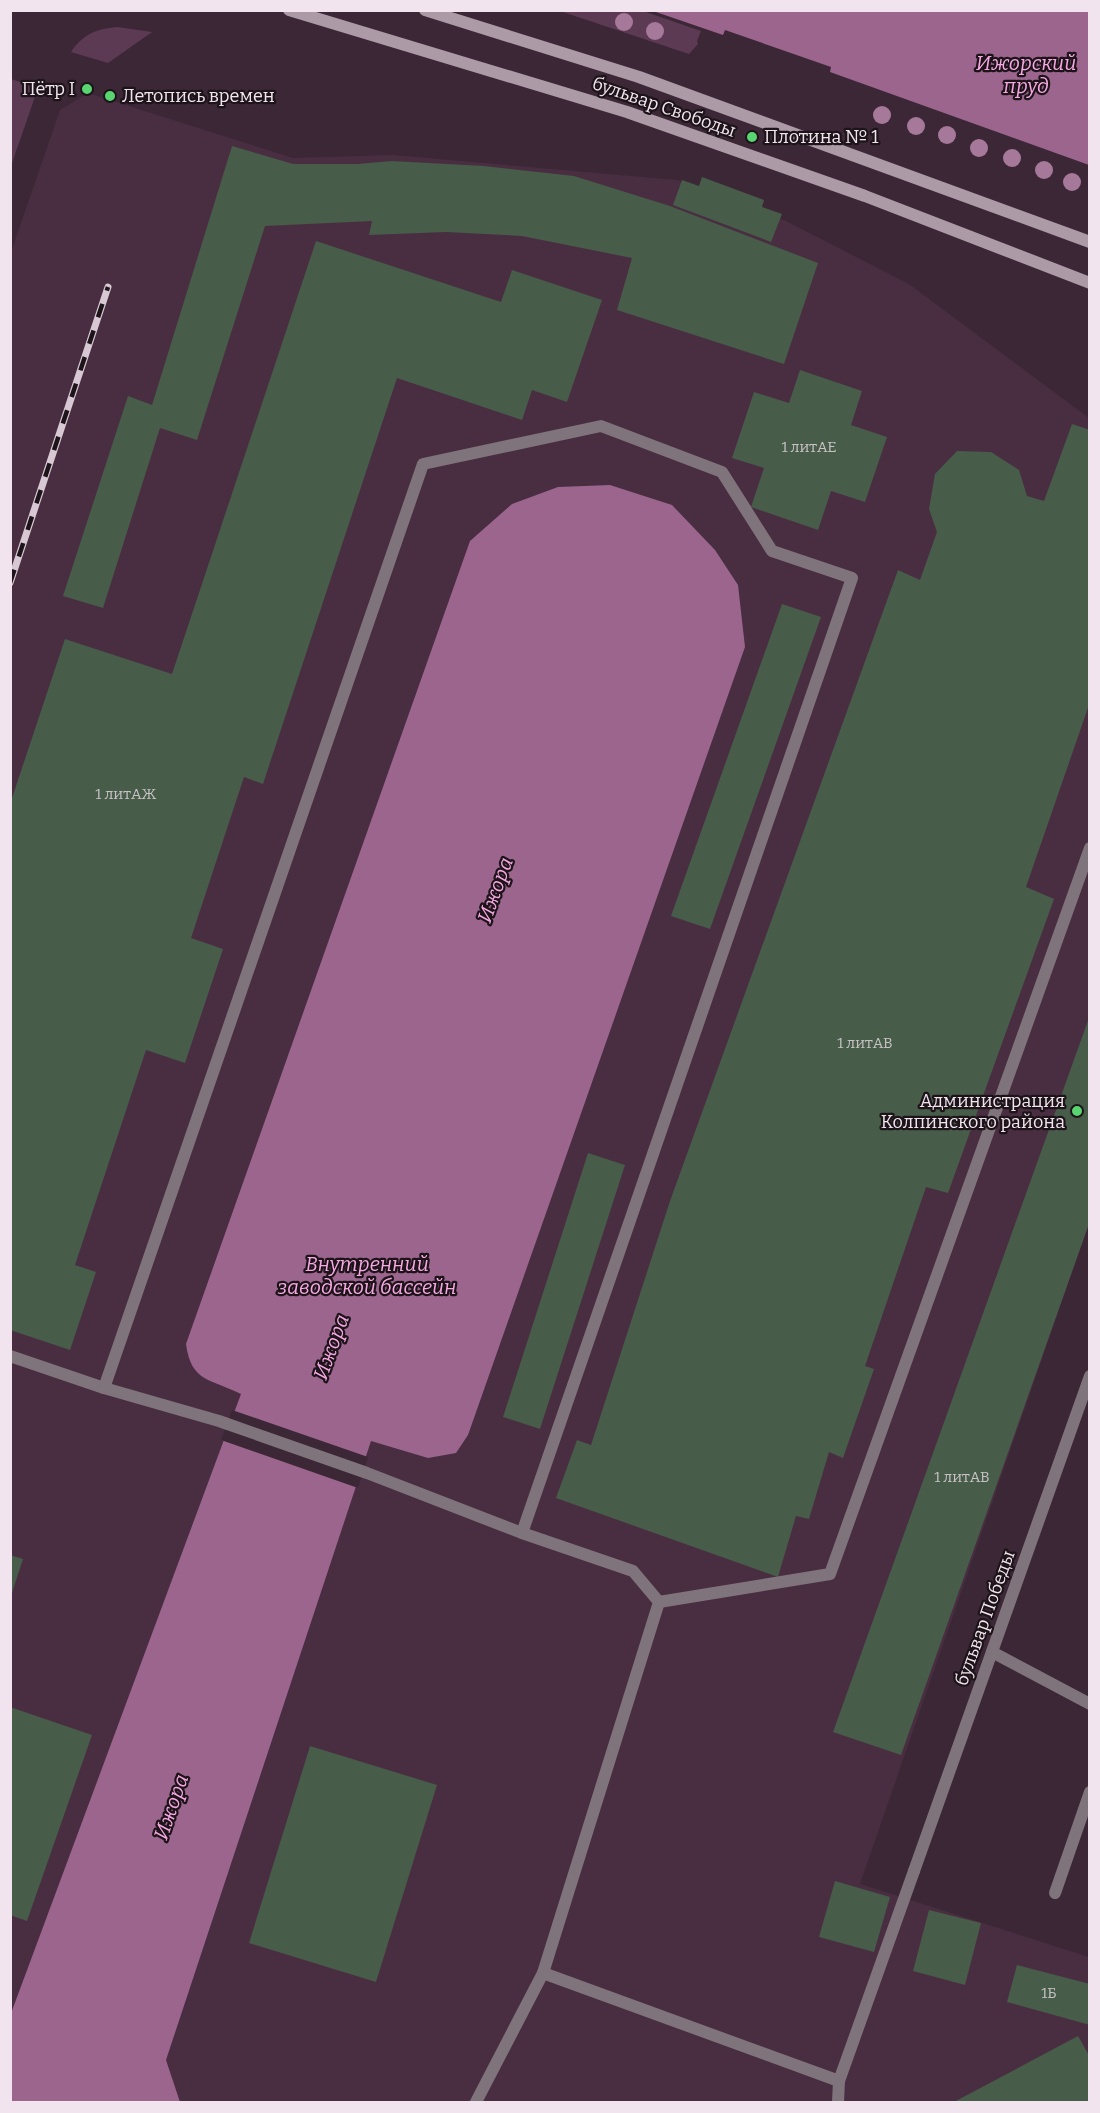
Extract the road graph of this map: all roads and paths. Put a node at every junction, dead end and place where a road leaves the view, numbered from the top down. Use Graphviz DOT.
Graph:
graph roads {
  1 [pos="289,10"];
  2 [pos="425,10"];
  3 [pos="1089,242"];
  4 [pos="1089,283"];
  5 [pos="1089,848"];
  6 [pos="10,1356"];
  7 [pos="1089,1376"];
  8 [pos="104,1388"];
  9 [pos="522,1533"];
  10 [pos="659,1602"];
  11 [pos="992,1652"];
  12 [pos="1089,1704"];
  13 [pos="1089,1792"];
  14 [pos="1054,1893"];
  15 [pos="543,1972"];
  16 [pos="839,2081"];
  17 [pos="476,2103"];
  18 [pos="838,2103"];
  1 -- 4 [label="main road, бульвар Свободы"];
  2 -- 3 [label="main road, бульвар Свободы"];
  5 -- 10 [label="street"];
  6 -- 8 [label="street"];
  7 -- 11 [label="street, бульвар Победы"];
  8 -- 9 [label="street"];
  8 -- 9 [label="street"];
  9 -- 10 [label="street"];
  10 -- 15 [label="street"];
  11 -- 12 [label="street"];
  11 -- 16 [label="street, бульвар Победы"];
  13 -- 14 [label="street"];
  15 -- 16 [label="street"];
  15 -- 17 [label="street"];
  16 -- 18 [label="street, бульвар Победы"];
}
